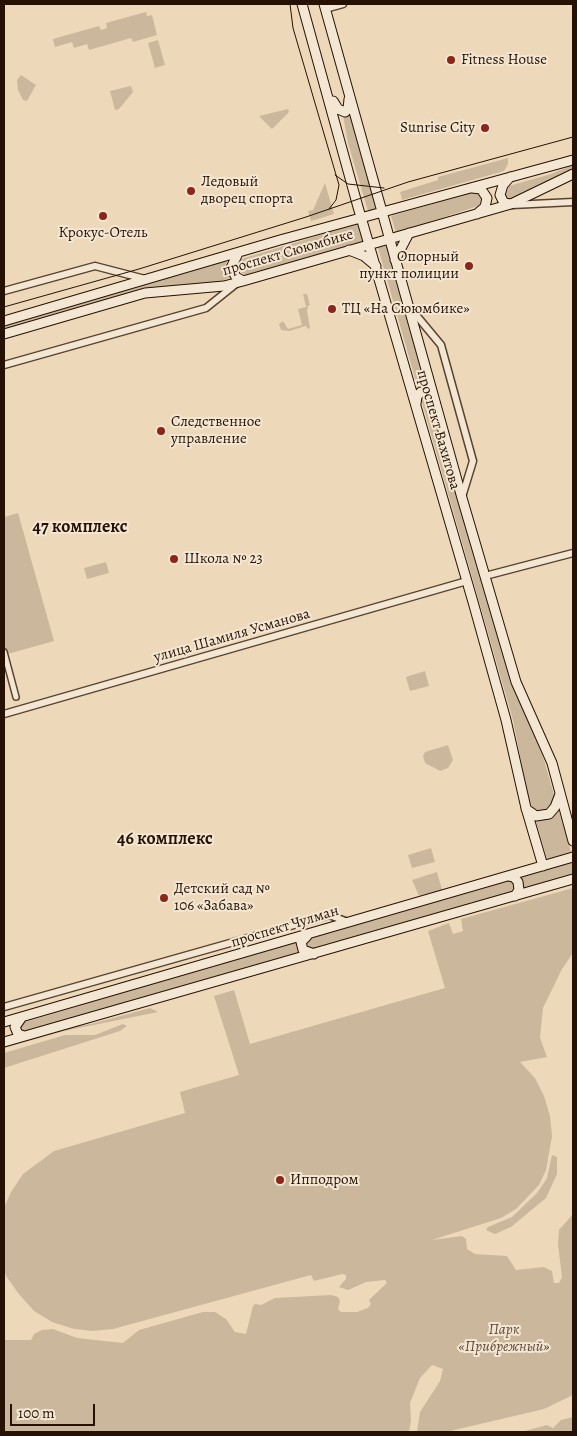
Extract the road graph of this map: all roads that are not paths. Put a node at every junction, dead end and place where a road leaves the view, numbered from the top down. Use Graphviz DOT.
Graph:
graph roads {
  1 [pos="302,4"];
  2 [pos="344,4"];
  3 [pos="324,6"];
  4 [pos="348,90"];
  5 [pos="329,94"];
  6 [pos="573,160"];
  7 [pos="573,174"];
  8 [pos="510,177"];
  9 [pos="469,188"];
  10 [pos="379,200"];
  11 [pos="573,202"];
  12 [pos="511,204"];
  13 [pos="402,206"];
  14 [pos="358,207"];
  15 [pos="382,212"];
  16 [pos="476,214"];
  17 [pos="362,218"];
  18 [pos="341,223"];
  19 [pos="410,234"];
  20 [pos="389,239"];
  21 [pos="370,244"];
  22 [pos="349,250"];
  23 [pos="238,253"];
  24 [pos="395,260"];
  25 [pos="376,266"];
  26 [pos="145,279"];
  27 [pos="241,282"];
  28 [pos="4,290"];
  29 [pos="408,306"];
  30 [pos="4,321"];
  31 [pos="4,334"];
  32 [pos="4,365"];
  33 [pos="434,398"];
  34 [pos="416,404"];
  35 [pos="462,498"];
  36 [pos="573,553"];
  37 [pos="485,576"];
  38 [pos="467,581"];
  39 [pos="4,652"];
  40 [pos="16,697"];
  41 [pos="4,714"];
  42 [pos="560,794"];
  43 [pos="526,808"];
  44 [pos="573,841"];
  45 [pos="573,857"];
  46 [pos="543,866"];
  47 [pos="509,876"];
  48 [pos="573,879"];
  49 [pos="516,896"];
  50 [pos="348,922"];
  51 [pos="307,936"];
  52 [pos="314,954"];
  53 [pos="4,1007"];
  54 [pos="22,1017"];
  55 [pos="4,1022"];
  56 [pos="24,1036"];
  57 [pos="4,1042"];
  1 -- 5 [label="main road, проспект Вахитова"];
  2 -- 3 [label="street"];
  3 -- 4 [label="main road, проспект Вахитова"];
  4 -- 5 [label="main road"];
  4 -- 10 [label="main road, проспект Вахитова"];
  5 -- 14 [label="main road, проспект Вахитова"];
  6 -- 8 [label="main road, проспект Сююмбике"];
  7 -- 12 [label="main road, проспект Сююмбике"];
  8 -- 9 [label="main road, проспект Сююмбике"];
  8 -- 12 [label="main road"];
  9 -- 13 [label="main road, проспект Сююмбике"];
  9 -- 16 [label="main road"];
  10 -- 13 [label="main road"];
  10 -- 15 [label="main road, проспект Вахитова"];
  11 -- 12 [label="street"];
  12 -- 16 [label="main road, проспект Сююмбике"];
  13 -- 15 [label="main road, проспект Сююмбике"];
  14 -- 17 [label="main road, проспект Вахитова"];
  14 -- 18 [label="main road"];
  15 -- 17 [label="main road, проспект Сююмбике"];
  15 -- 20 [label="main road, проспект Вахитова"];
  16 -- 19 [label="main road, проспект Сююмбике"];
  17 -- 18 [label="main road, проспект Сююмбике"];
  17 -- 21 [label="main road, проспект Вахитова"];
  18 -- 23 [label="main road, проспект Сююмбике"];
  19 -- 20 [label="main road, проспект Сююмбике"];
  19 -- 24 [label="main road"];
  20 -- 21 [label="main road, проспект Сююмбике"];
  20 -- 24 [label="main road, проспект Вахитова"];
  21 -- 22 [label="main road, проспект Сююмбике"];
  21 -- 25 [label="main road, проспект Вахитова"];
  22 -- 25 [label="main road"];
  22 -- 27 [label="main road, проспект Сююмбике"];
  23 -- 26 [label="main road, проспект Сююмбике"];
  23 -- 27 [label="main road"];
  24 -- 29 [label="main road, проспект Вахитова"];
  25 -- 34 [label="main road, проспект Вахитова"];
  26 -- 28 [label="street"];
  26 -- 30 [label="main road, проспект Сююмбике"];
  27 -- 31 [label="main road, проспект Сююмбике"];
  27 -- 32 [label="street"];
  29 -- 33 [label="main road, проспект Вахитова"];
  29 -- 35 [label="street"];
  33 -- 34 [label="main road"];
  33 -- 35 [label="main road, проспект Вахитова"];
  34 -- 38 [label="main road, проспект Вахитова"];
  35 -- 37 [label="main road, проспект Вахитова"];
  36 -- 37 [label="street"];
  37 -- 42 [label="main road, проспект Вахитова"];
  38 -- 41 [label="street, улица Шамиля Усманова"];
  38 -- 43 [label="main road, проспект Вахитова"];
  39 -- 40 [label="street"];
  42 -- 43 [label="main road"];
  42 -- 44 [label="main road, проспект Вахитова"];
  43 -- 46 [label="main road, проспект Вахитова"];
  45 -- 46 [label="main road, проспект Чулман"];
  46 -- 47 [label="main road, проспект Чулман"];
  47 -- 49 [label="main road"];
  47 -- 50 [label="main road, проспект Чулман"];
  48 -- 49 [label="main road"];
  49 -- 52 [label="main road"];
  50 -- 51 [label="main road, проспект Чулман"];
  50 -- 53 [label="street"];
  51 -- 52 [label="main road"];
  51 -- 54 [label="main road, проспект Чулман"];
  52 -- 56 [label="main road"];
  54 -- 55 [label="main road, проспект Чулман"];
  54 -- 56 [label="main road"];
  56 -- 57 [label="main road"];
}
